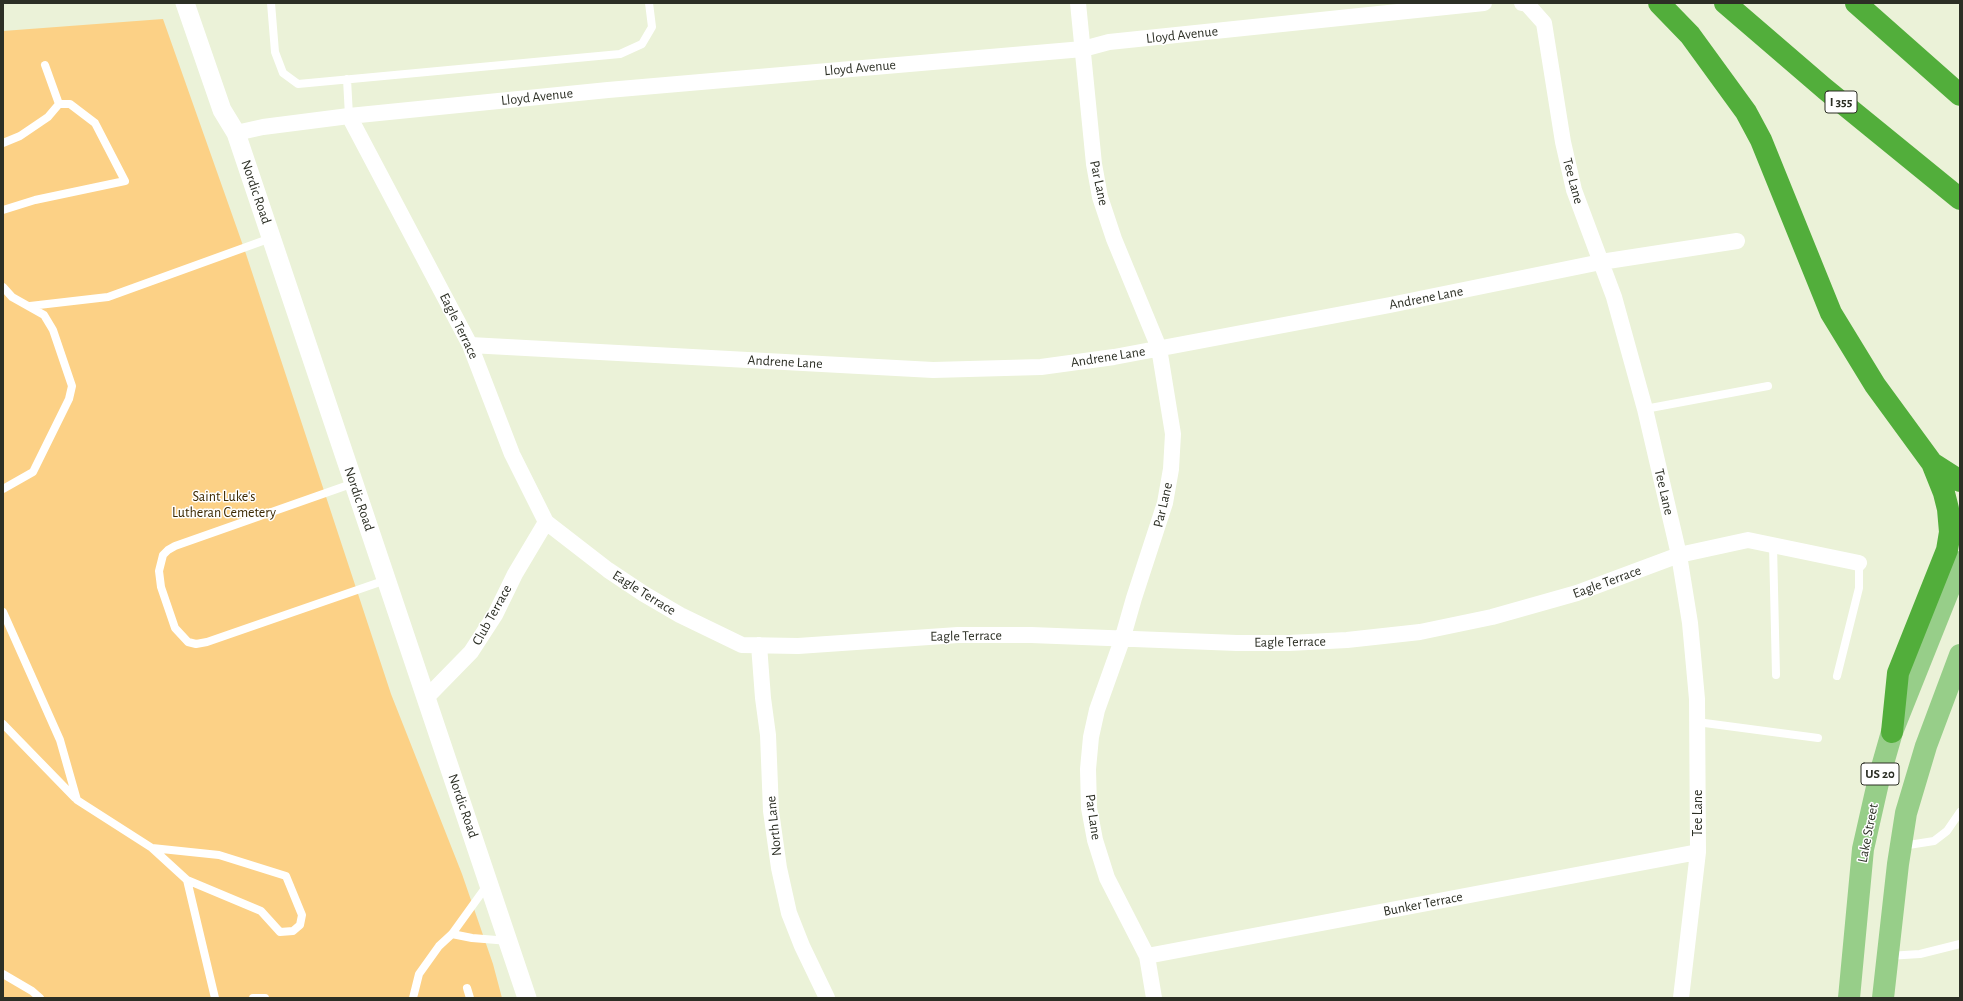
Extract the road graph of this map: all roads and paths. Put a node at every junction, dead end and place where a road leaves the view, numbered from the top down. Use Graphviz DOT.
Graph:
graph roads {
  1 [pos="186,3"];
  2 [pos="271,3"];
  3 [pos="649,3"];
  4 [pos="1078,3"];
  5 [pos="1484,3"];
  6 [pos="1658,3"];
  7 [pos="1725,3"];
  8 [pos="1856,3"];
  9 [pos="1525,4"];
  10 [pos="1083,49"];
  11 [pos="45,65"];
  12 [pos="347,79"];
  13 [pos="1960,95"];
  14 [pos="60,104"];
  15 [pos="349,116"];
  16 [pos="236,133"];
  17 [pos="3,143"];
  18 [pos="1960,199"];
  19 [pos="3,210"];
  20 [pos="271,238"];
  21 [pos="1737,241"];
  22 [pos="1601,262"];
  23 [pos="3,287"];
  24 [pos="30,306"];
  25 [pos="470,345"];
  26 [pos="1159,348"];
  27 [pos="1768,386"];
  28 [pos="1645,409"];
  29 [pos="1932,463"];
  30 [pos="1960,480"];
  31 [pos="354,483"];
  32 [pos="3,489"];
  33 [pos="546,522"];
  34 [pos="1773,545"];
  35 [pos="1679,555"];
  36 [pos="1960,562"];
  37 [pos="1859,563"];
  38 [pos="386,580"];
  39 [pos="3,612"];
  40 [pos="1122,640"];
  41 [pos="759,645"];
  42 [pos="1960,655"];
  43 [pos="1776,675"];
  44 [pos="1837,676"];
  45 [pos="426,698"];
  46 [pos="1697,722"];
  47 [pos="3,724"];
  48 [pos="1892,732"];
  49 [pos="1818,738"];
  50 [pos="77,800"];
  51 [pos="1960,812"];
  52 [pos="1901,847"];
  53 [pos="152,848"];
  54 [pos="1698,852"];
  55 [pos="187,880"];
  56 [pos="489,881"];
  57 [pos="452,934"];
  58 [pos="509,941"];
  59 [pos="1960,944"];
  60 [pos="1147,956"];
  61 [pos="1888,956"];
  62 [pos="3,974"];
  63 [pos="467,988"];
  64 [pos="40,998"];
  65 [pos="215,998"];
  66 [pos="253,998"];
  67 [pos="265,998"];
  68 [pos="413,998"];
  69 [pos="470,998"];
  70 [pos="527,998"];
  71 [pos="826,998"];
  72 [pos="1154,998"];
  73 [pos="1681,998"];
  74 [pos="1849,998"];
  75 [pos="1883,998"];
  1 -- 16 [label="street, Nordic Road"];
  2 -- 12 [label="lane"];
  3 -- 12 [label="lane"];
  4 -- 10 [label="street, Par Lane"];
  5 -- 10 [label="street, Lloyd Avenue"];
  6 -- 29 [label="highway"];
  7 -- 18 [label="highway, I 355"];
  8 -- 13 [label="highway"];
  9 -- 22 [label="street, Tee Lane"];
  10 -- 15 [label="street, Lloyd Avenue"];
  10 -- 26 [label="street, Par Lane"];
  11 -- 14 [label="lane"];
  12 -- 15 [label="lane"];
  14 -- 17 [label="lane"];
  14 -- 19 [label="lane"];
  15 -- 16 [label="street, Lloyd Avenue"];
  15 -- 25 [label="street, Eagle Terrace"];
  16 -- 20 [label="street, Nordic Road"];
  20 -- 24 [label="lane"];
  20 -- 31 [label="street, Nordic Road"];
  21 -- 22 [label="street, Andrene Lane"];
  22 -- 26 [label="street, Andrene Lane"];
  22 -- 28 [label="street, Tee Lane"];
  23 -- 24 [label="lane"];
  24 -- 32 [label="lane"];
  25 -- 26 [label="street, Andrene Lane"];
  25 -- 33 [label="street, Eagle Terrace"];
  26 -- 40 [label="street, Par Lane"];
  27 -- 28 [label="lane"];
  28 -- 35 [label="street, Tee Lane"];
  29 -- 30 [label="highway"];
  29 -- 48 [label="highway"];
  31 -- 38 [label="street, Nordic Road"];
  31 -- 38 [label="lane"];
  33 -- 41 [label="street, Eagle Terrace"];
  33 -- 45 [label="street, Club Terrace"];
  34 -- 35 [label="street, Eagle Terrace"];
  34 -- 37 [label="street, Eagle Terrace"];
  34 -- 43 [label="lane"];
  35 -- 40 [label="street, Eagle Terrace"];
  35 -- 46 [label="street, Tee Lane"];
  36 -- 48 [label="main road, Lake Street / US 20"];
  37 -- 44 [label="lane"];
  38 -- 45 [label="street, Nordic Road"];
  39 -- 50 [label="lane"];
  40 -- 41 [label="street, Eagle Terrace"];
  40 -- 60 [label="street, Par Lane"];
  41 -- 71 [label="street, North Lane"];
  42 -- 52 [label="main road, US 20"];
  45 -- 56 [label="street, Nordic Road"];
  46 -- 49 [label="lane"];
  46 -- 54 [label="street, Tee Lane"];
  47 -- 50 [label="lane"];
  48 -- 74 [label="main road, Lake Street / US 20"];
  50 -- 53 [label="lane"];
  51 -- 52 [label="lane"];
  52 -- 61 [label="main road, US 20"];
  53 -- 55 [label="lane"];
  53 -- 55 [label="lane"];
  54 -- 60 [label="street, Bunker Terrace"];
  54 -- 73 [label="street, Tee Lane"];
  55 -- 65 [label="lane"];
  56 -- 57 [label="lane"];
  56 -- 58 [label="street, Nordic Road"];
  57 -- 58 [label="lane"];
  57 -- 68 [label="lane"];
  58 -- 70 [label="street, Nordic Road"];
  59 -- 61 [label="lane"];
  60 -- 72 [label="street, Par Lane"];
  61 -- 75 [label="main road, US 20"];
  62 -- 64 [label="lane"];
  63 -- 69 [label="lane"];
  66 -- 67 [label="lane"];
}
